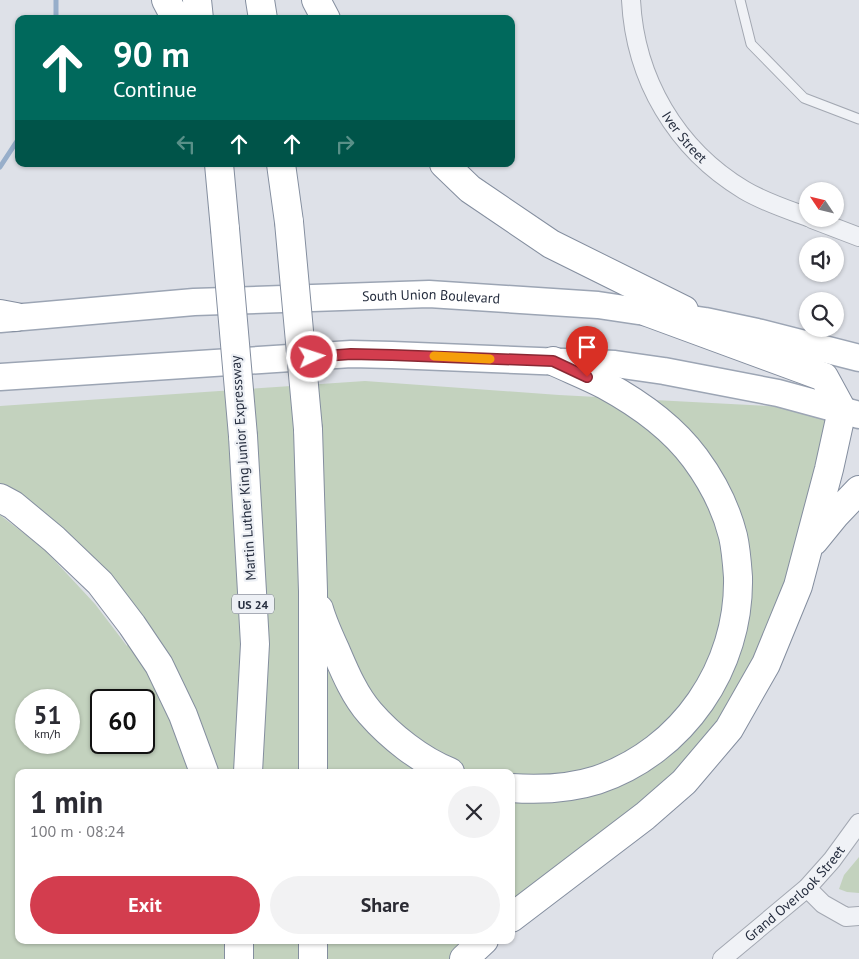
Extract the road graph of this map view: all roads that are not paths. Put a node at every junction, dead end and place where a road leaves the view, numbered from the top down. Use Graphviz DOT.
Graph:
graph roads {
  1 [pos="166,0"];
  2 [pos="197,0"];
  3 [pos="260,0"];
  4 [pos="316,0"];
  5 [pos="631,0"];
  6 [pos="740,0"];
  7 [pos="174,15"];
  8 [pos="199,15"];
  9 [pos="262,15"];
  10 [pos="324,15"];
  11 [pos="859,119"];
  12 [pos="218,167"];
  13 [pos="281,167"];
  14 [pos="447,167"];
  15 [pos="799,214"];
  16 [pos="836,228"];
  17 [pos="859,237"];
  18 [pos="647,312"];
  19 [pos="5,316"];
  20 [pos="705,321"];
  21 [pos="859,358"];
  22 [pos="553,361"];
  23 [pos="0,377"];
  24 [pos="850,413"];
  25 [pos="859,490"];
  26 [pos="0,498"];
  27 [pos="808,547"];
  28 [pos="314,591"];
  29 [pos="203,769"];
  30 [pos="248,769"];
  31 [pos="314,769"];
  32 [pos="441,769"];
  33 [pos="515,788"];
  34 [pos="859,823"];
  35 [pos="807,888"];
  36 [pos="515,915"];
  37 [pos="859,916"];
  38 [pos="314,944"];
  39 [pos="480,944"];
  40 [pos="313,959"];
  41 [pos="464,959"];
  42 [pos="722,959"];
  1 -- 7 [label="highway"];
  2 -- 8 [label="highway"];
  3 -- 9 [label="highway"];
  4 -- 10 [label="highway"];
  5 -- 15 [label="street, Iver Street"];
  6 -- 11 [label="lane"];
  12 -- 30 [label="highway, Martin Luther King Junior Expressway / US 24, bridge"];
  13 -- 28 [label="highway, bridge"];
  14 -- 20 [label="highway"];
  16 -- 17 [label="street"];
  18 -- 19 [label="main road, South Union Boulevard"];
  18 -- 20 [label="main road, South Union Boulevard"];
  18 -- 24 [label="highway"];
  20 -- 21 [label="main road, South Union Boulevard"];
  22 -- 23 [label="main road"];
  22 -- 24 [label="main road"];
  22 -- 33 [label="highway"];
  24 -- 27 [label="highway"];
  25 -- 27 [label="highway"];
  26 -- 29 [label="highway"];
  27 -- 36 [label="highway"];
  28 -- 31 [label="highway"];
  28 -- 32 [label="highway"];
  34 -- 35 [label="street, Grand Overlook Street"];
  35 -- 37 [label="street"];
  35 -- 42 [label="street, Grand Overlook Street"];
  38 -- 40 [label="highway"];
  39 -- 41 [label="highway"];
}
